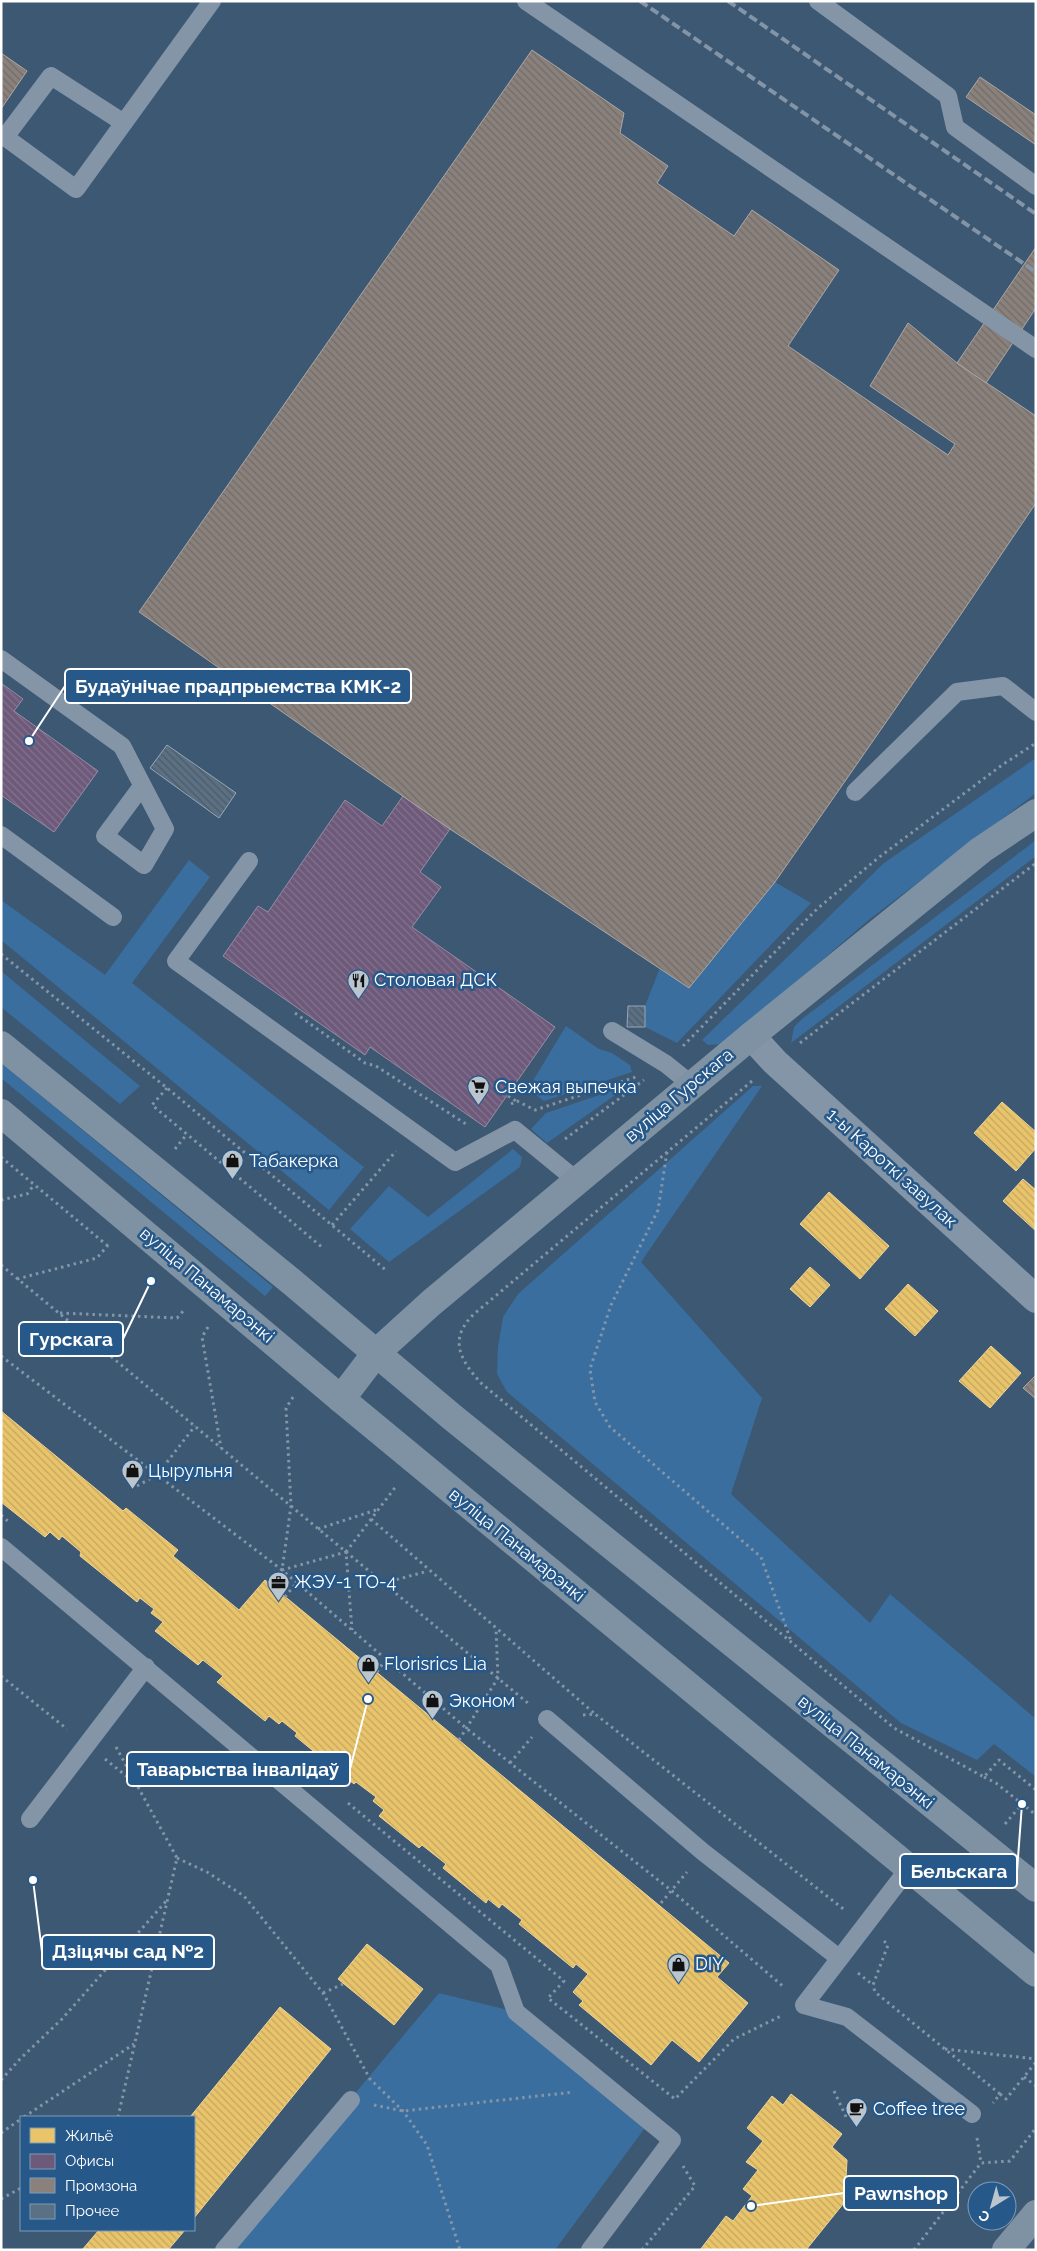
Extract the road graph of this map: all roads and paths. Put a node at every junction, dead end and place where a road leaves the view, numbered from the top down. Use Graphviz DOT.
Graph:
graph roads {
  1 [pos="212,1"];
  2 [pos="526,1"];
  3 [pos="818,1"];
  4 [pos="124,123"];
  5 [pos="1036,186"];
  6 [pos="1036,348"];
  7 [pos="1,659"];
  8 [pos="1036,712"];
  9 [pos="1036,742"];
  10 [pos="142,786"];
  11 [pos="855,792"];
  12 [pos="1036,813"];
  13 [pos="1,835"];
  14 [pos="249,861"];
  15 [pos="1036,863"];
  16 [pos="113,917"];
  17 [pos="1,954"];
  18 [pos="294,1012"];
  19 [pos="612,1031"];
  20 [pos="751,1036"];
  21 [pos="1,1045"];
  22 [pos="775,1062"];
  23 [pos="661,1067"];
  24 [pos="692,1085"];
  25 [pos="167,1088"];
  26 [pos="508,1096"];
  27 [pos="517,1101"];
  28 [pos="507,1106"];
  29 [pos="1,1113"];
  30 [pos="472,1128"];
  31 [pos="413,1131"];
  32 [pos="562,1141"];
  33 [pos="667,1152"];
  34 [pos="1,1157"];
  35 [pos="576,1180"];
  36 [pos="1,1200"];
  37 [pos="332,1226"];
  38 [pos="108,1245"];
  39 [pos="323,1248"];
  40 [pos="387,1271"];
  41 [pos="17,1279"];
  42 [pos="1036,1298"];
  43 [pos="185,1309"];
  44 [pos="59,1313"];
  45 [pos="208,1327"];
  46 [pos="376,1353"];
  47 [pos="1,1356"];
  48 [pos="294,1397"];
  49 [pos="341,1399"];
  50 [pos="195,1426"];
  51 [pos="222,1448"];
  52 [pos="157,1475"];
  53 [pos="398,1484"];
  54 [pos="137,1486"];
  55 [pos="379,1508"];
  56 [pos="1,1515"];
  57 [pos="371,1519"];
  58 [pos="16,1528"];
  59 [pos="318,1529"];
  60 [pos="1,1547"];
  61 [pos="346,1552"];
  62 [pos="282,1570"];
  63 [pos="429,1571"];
  64 [pos="296,1582"];
  65 [pos="383,1583"];
  66 [pos="285,1597"];
  67 [pos="496,1628"];
  68 [pos="352,1631"];
  69 [pos="791,1642"];
  70 [pos="386,1659"];
  71 [pos="146,1667"];
  72 [pos="377,1672"];
  73 [pos="595,1714"];
  74 [pos="547,1719"];
  75 [pos="103,1723"];
  76 [pos="466,1728"];
  77 [pos="459,1740"];
  78 [pos="510,1763"];
  79 [pos="984,1777"];
  80 [pos="1036,1790"];
  81 [pos="343,1798"];
  82 [pos="1036,1815"];
  83 [pos="30,1819"];
  84 [pos="177,1858"];
  85 [pos="909,1868"];
  86 [pos="1036,1888"];
  87 [pos="672,1890"];
  88 [pos="167,1900"];
  89 [pos="661,1903"];
  90 [pos="840,1958"];
  91 [pos="1036,1973"];
  92 [pos="777,1980"];
  93 [pos="343,1984"];
  94 [pos="323,1993"];
  95 [pos="804,2005"];
  96 [pos="134,2043"];
  97 [pos="945,2049"];
  98 [pos="1036,2061"];
  99 [pos="1024,2076"];
  100 [pos="1,2080"];
  101 [pos="651,2080"];
  102 [pos="1036,2086"];
  103 [pos="609,2088"];
  104 [pos="834,2091"];
  105 [pos="1000,2094"];
  106 [pos="351,2100"];
  107 [pos="403,2111"];
  108 [pos="972,2114"];
  109 [pos="26,2116"];
  110 [pos="118,2116"];
  111 [pos="847,2119"];
  112 [pos="20,2120"];
  113 [pos="1036,2128"];
  114 [pos="1,2132"];
  115 [pos="20,2189"];
  116 [pos="1,2199"];
  117 [pos="1036,2214"];
  118 [pos="224,2250"];
  119 [pos="460,2250"];
  120 [pos="590,2250"];
  121 [pos="914,2250"];
  122 [pos="1006,2250"];
  1 -- 4 [label="lane"];
  2 -- 6 [label="lane"];
  3 -- 5 [label="lane"];
  4 -- 4 [label="lane"];
  7 -- 10 [label="lane"];
  8 -- 11 [label="lane"];
  9 -- 23 [label="path"];
  12 -- 20 [label="main road, вуліца Гурскага"];
  13 -- 16 [label="lane"];
  14 -- 31 [label="lane"];
  15 -- 22 [label="path"];
  17 -- 25 [label="path"];
  18 -- 30 [label="path"];
  19 -- 23 [label="lane"];
  20 -- 22 [label="street, 1-ы Кароткі завулак"];
  20 -- 24 [label="main road, вуліца Гурскага"];
  21 -- 46 [label="main road, вуліца Панамарэнкі"];
  22 -- 33 [label="path"];
  22 -- 42 [label="street, 1-ы Кароткі завулак"];
  23 -- 24 [label="lane"];
  23 -- 27 [label="path"];
  23 -- 32 [label="path"];
  24 -- 35 [label="main road, вуліца Гурскага"];
  25 -- 37 [label="path"];
  25 -- 39 [label="path"];
  26 -- 27 [label="path"];
  27 -- 28 [label="path"];
  29 -- 49 [label="main road, вуліца Панамарэнкі"];
  31 -- 35 [label="lane"];
  31 -- 37 [label="path"];
  33 -- 69 [label="path"];
  33 -- 69 [label="path"];
  34 -- 36 [label="path"];
  35 -- 46 [label="main road, вуліца Гурскага"];
  37 -- 40 [label="path"];
  38 -- 41 [label="path"];
  43 -- 44 [label="path"];
  45 -- 51 [label="path"];
  46 -- 49 [label="main road, вуліца Гурскага"];
  46 -- 86 [label="main road, вуліца Панамарэнкі"];
  47 -- 52 [label="path"];
  48 -- 62 [label="path"];
  49 -- 85 [label="main road, вуліца Панамарэнкі"];
  50 -- 52 [label="path"];
  52 -- 54 [label="path"];
  52 -- 62 [label="path"];
  53 -- 55 [label="path"];
  55 -- 57 [label="path"];
  55 -- 59 [label="path"];
  56 -- 58 [label="path"];
  57 -- 61 [label="path"];
  57 -- 63 [label="path"];
  60 -- 71 [label="lane"];
  61 -- 62 [label="path"];
  61 -- 68 [label="path"];
  62 -- 64 [label="path"];
  63 -- 65 [label="path"];
  63 -- 67 [label="path"];
  64 -- 66 [label="path"];
  64 -- 68 [label="path"];
  67 -- 73 [label="path"];
  67 -- 76 [label="path"];
  68 -- 70 [label="path"];
  69 -- 79 [label="path"];
  70 -- 72 [label="path"];
  70 -- 76 [label="path"];
  71 -- 75 [label="lane"];
  71 -- 103 [label="lane"];
  74 -- 78 [label="path"];
  74 -- 90 [label="lane"];
  75 -- 83 [label="lane"];
  75 -- 84 [label="path"];
  76 -- 77 [label="path"];
  76 -- 78 [label="path"];
  78 -- 87 [label="path"];
  79 -- 80 [label="path"];
  79 -- 82 [label="path"];
  81 -- 101 [label="path"];
  84 -- 88 [label="path"];
  84 -- 94 [label="path"];
  85 -- 90 [label="lane"];
  85 -- 91 [label="main road, вуліца Панамарэнкі"];
  87 -- 89 [label="path"];
  87 -- 92 [label="path"];
  88 -- 96 [label="path"];
  88 -- 100 [label="path"];
  90 -- 95 [label="lane"];
  93 -- 94 [label="path"];
  94 -- 107 [label="path"];
  95 -- 101 [label="path"];
  95 -- 108 [label="lane"];
  96 -- 109 [label="path"];
  96 -- 110 [label="path"];
  97 -- 98 [label="path"];
  98 -- 99 [label="path"];
  99 -- 102 [label="path"];
  99 -- 105 [label="path"];
  101 -- 103 [label="path"];
  103 -- 107 [label="path"];
  103 -- 120 [label="lane"];
  104 -- 111 [label="path"];
  106 -- 107 [label="path"];
  106 -- 118 [label="lane"];
  107 -- 119 [label="path"];
  112 -- 114 [label="path"];
  113 -- 121 [label="path"];
  115 -- 116 [label="path"];
  117 -- 122 [label="main road"];
}
